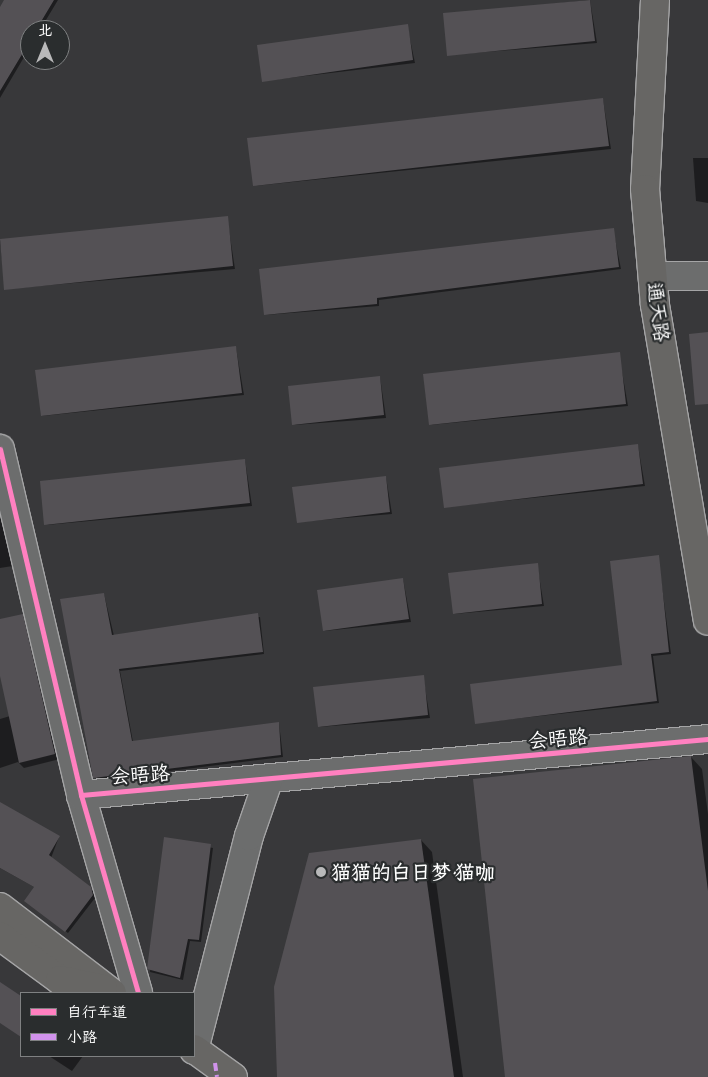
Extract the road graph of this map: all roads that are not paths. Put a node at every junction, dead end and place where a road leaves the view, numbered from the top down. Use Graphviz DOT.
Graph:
graph roads {
  1 [pos="655,0"];
  2 [pos="653,276"];
  3 [pos="708,276"];
  4 [pos="0,449"];
  5 [pos="708,621"];
  6 [pos="708,739"];
  7 [pos="268,781"];
  8 [pos="81,795"];
  9 [pos="0,907"];
  10 [pos="0,936"];
  11 [pos="110,992"];
  12 [pos="138,992"];
  13 [pos="210,1063"];
  1 -- 2 [label="main road, 通天路"];
  2 -- 3 [label="street"];
  2 -- 5 [label="main road, 通天路"];
  4 -- 8 [label="street"];
  6 -- 7 [label="street, 会晤路"];
  7 -- 8 [label="street, 会晤路"];
  7 -- 13 [label="street"];
  8 -- 12 [label="street"];
  9 -- 11 [label="main road"];
  10 -- 11 [label="main road"];
}
